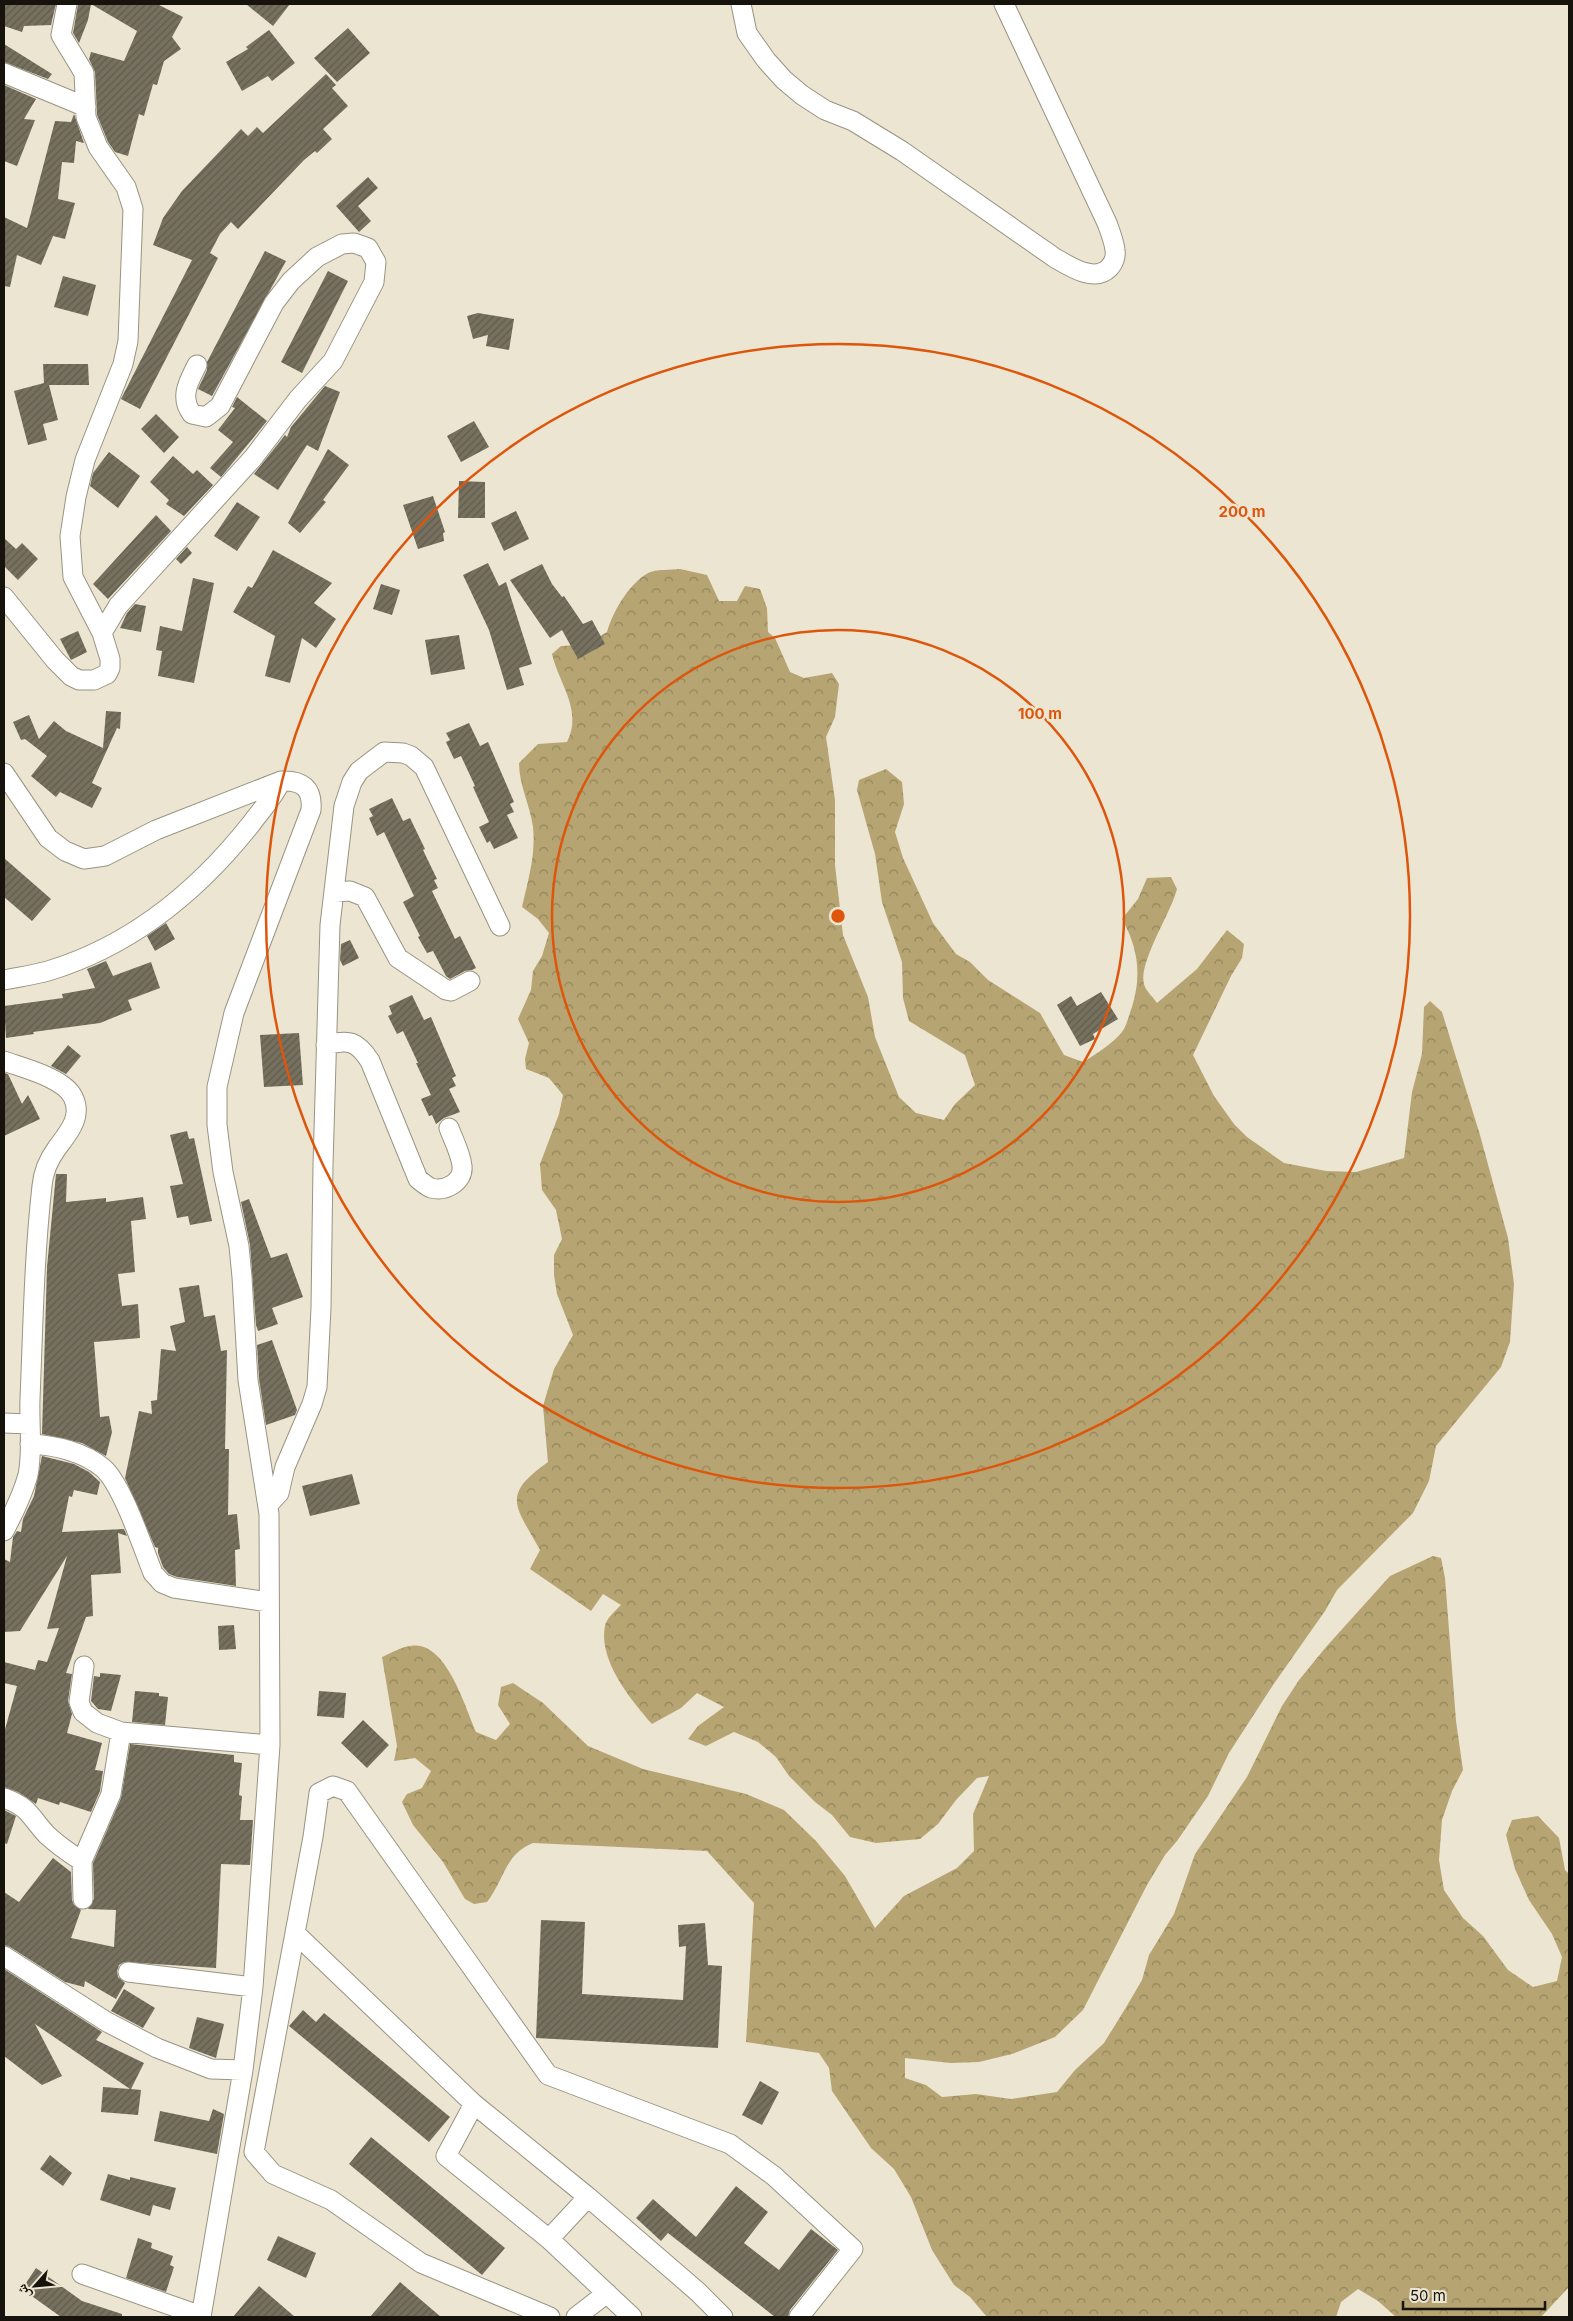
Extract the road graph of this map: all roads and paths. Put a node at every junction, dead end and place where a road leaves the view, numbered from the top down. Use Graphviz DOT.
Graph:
graph roads {
  1 [pos="67,4"];
  2 [pos="741,4"];
  3 [pos="1004,4"];
  4 [pos="4,73"];
  5 [pos="86,107"];
  6 [pos="197,364"];
  7 [pos="4,598"];
  8 [pos="102,633"];
  9 [pos="4,773"];
  10 [pos="281,781"];
  11 [pos="334,892"];
  12 [pos="500,926"];
  13 [pos="4,980"];
  14 [pos="470,981"];
  15 [pos="326,1045"];
  16 [pos="4,1061"];
  17 [pos="449,1128"];
  18 [pos="4,1423"];
  19 [pos="29,1424"];
  20 [pos="30,1444"];
  21 [pos="268,1505"];
  22 [pos="4,1531"];
  23 [pos="268,1602"];
  24 [pos="84,1666"];
  25 [pos="121,1732"];
  26 [pos="270,1745"];
  27 [pos="4,1798"];
  28 [pos="82,1861"];
  29 [pos="83,1899"];
  30 [pos="296,1933"];
  31 [pos="4,1956"];
  32 [pos="128,1972"];
  33 [pos="254,1987"];
  34 [pos="244,2070"];
  35 [pos="474,2104"];
  36 [pos="588,2197"];
  37 [pos="549,2239"];
  38 [pos="82,2274"];
  39 [pos="607,2293"];
  40 [pos="201,2317"];
  41 [pos="550,2317"];
  42 [pos="576,2317"];
  43 [pos="632,2317"];
  44 [pos="724,2317"];
  45 [pos="799,2317"];
  1 -- 5 [label="street"];
  2 -- 3 [label="street"];
  4 -- 5 [label="street"];
  5 -- 8 [label="street"];
  6 -- 8 [label="street"];
  7 -- 8 [label="street"];
  9 -- 10 [label="street"];
  10 -- 13 [label="street"];
  10 -- 21 [label="street"];
  11 -- 12 [label="street"];
  11 -- 14 [label="street"];
  11 -- 15 [label="street"];
  15 -- 17 [label="street"];
  15 -- 21 [label="street"];
  16 -- 19 [label="street"];
  18 -- 19 [label="street"];
  19 -- 20 [label="street"];
  20 -- 22 [label="street"];
  20 -- 23 [label="street"];
  21 -- 23 [label="street"];
  23 -- 26 [label="street"];
  24 -- 25 [label="street"];
  25 -- 26 [label="street"];
  25 -- 28 [label="street"];
  26 -- 33 [label="street"];
  27 -- 28 [label="street"];
  28 -- 29 [label="street"];
  30 -- 35 [label="street"];
  30 -- 41 [label="street"];
  30 -- 45 [label="street"];
  31 -- 34 [label="street"];
  32 -- 33 [label="street"];
  33 -- 34 [label="street"];
  34 -- 40 [label="street"];
  35 -- 36 [label="street"];
  35 -- 37 [label="street"];
  36 -- 37 [label="street"];
  36 -- 44 [label="street"];
  37 -- 39 [label="street"];
  38 -- 40 [label="street"];
  39 -- 42 [label="street"];
  39 -- 43 [label="street"];
}
